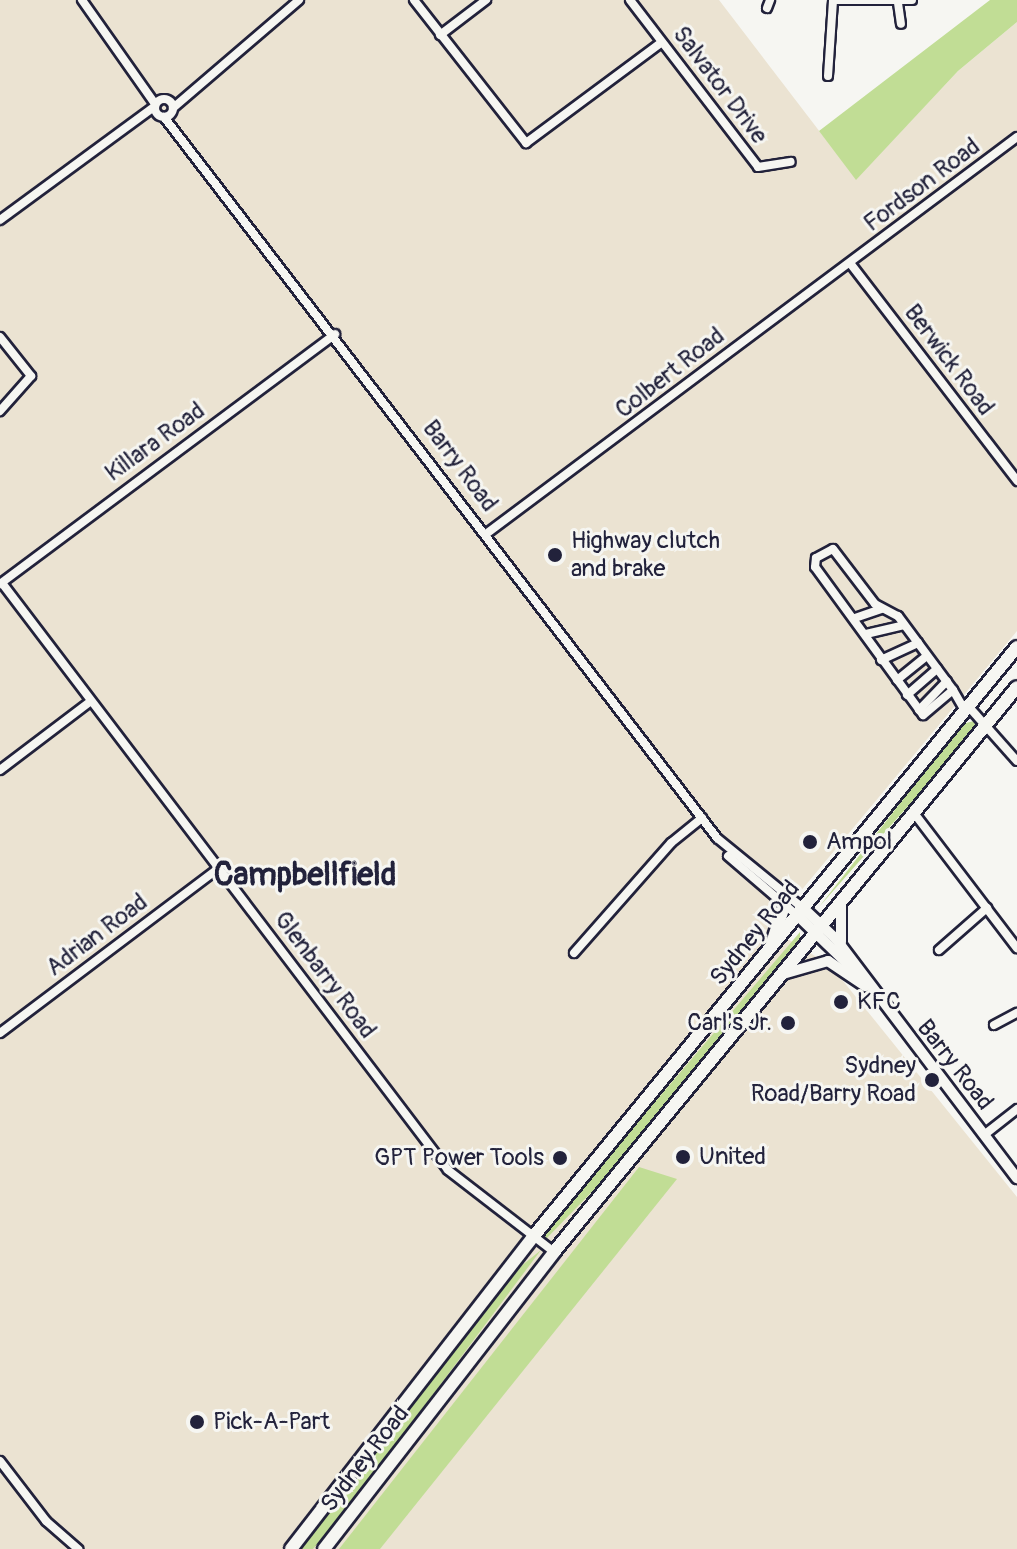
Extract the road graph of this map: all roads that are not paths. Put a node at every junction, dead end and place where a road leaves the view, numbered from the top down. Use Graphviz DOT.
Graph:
graph roads {
  1 [pos="82,0"];
  2 [pos="299,0"];
  3 [pos="414,0"];
  4 [pos="486,0"];
  5 [pos="630,0"];
  6 [pos="834,0"];
  7 [pos="912,0"];
  8 [pos="898,3"];
  9 [pos="901,24"];
  10 [pos="440,35"];
  11 [pos="662,42"];
  12 [pos="136,72"];
  13 [pos="828,76"];
  14 [pos="191,88"];
  15 [pos="166,99"];
  16 [pos="155,105"];
  17 [pos="173,109"];
  18 [pos="162,116"];
  19 [pos="126,128"];
  20 [pos="185,137"];
  21 [pos="1017,137"];
  22 [pos="791,162"];
  23 [pos="0,220"];
  24 [pos="850,263"];
  25 [pos="335,334"];
  26 [pos="0,337"];
  27 [pos="0,411"];
  28 [pos="1017,481"];
  29 [pos="488,537"];
  30 [pos="1,583"];
  31 [pos="881,609"];
  32 [pos="855,618"];
  33 [pos="904,625"];
  34 [pos="866,634"];
  35 [pos="918,643"];
  36 [pos="1017,647"];
  37 [pos="927,656"];
  38 [pos="881,660"];
  39 [pos="937,669"];
  40 [pos="897,680"];
  41 [pos="947,681"];
  42 [pos="1017,687"];
  43 [pos="953,690"];
  44 [pos="907,695"];
  45 [pos="91,701"];
  46 [pos="967,709"];
  47 [pos="919,710"];
  48 [pos="988,724"];
  49 [pos="1017,761"];
  50 [pos="0,770"];
  51 [pos="914,813"];
  52 [pos="702,818"];
  53 [pos="717,838"];
  54 [pos="219,868"];
  55 [pos="841,901"];
  56 [pos="784,905"];
  57 [pos="987,908"];
  58 [pos="801,913"];
  59 [pos="819,928"];
  60 [pos="842,946"];
  61 [pos="1017,948"];
  62 [pos="939,950"];
  63 [pos="574,953"];
  64 [pos="766,957"];
  65 [pos="781,975"];
  66 [pos="862,976"];
  67 [pos="876,995"];
  68 [pos="1017,1013"];
  69 [pos="994,1025"];
  70 [pos="0,1033"];
  71 [pos="1017,1109"];
  72 [pos="984,1135"];
  73 [pos="1017,1178"];
  74 [pos="533,1237"];
  75 [pos="554,1252"];
  76 [pos="0,1462"];
  77 [pos="78,1549"];
  78 [pos="291,1549"];
  79 [pos="324,1549"];
  1 -- 12 [label="street"];
  2 -- 14 [label="street"];
  3 -- 10 [label="street"];
  4 -- 10 [label="street"];
  5 -- 11 [label="street, Salvator Drive"];
  6 -- 8 [label="street"];
  6 -- 13 [label="street"];
  7 -- 8 [label="street"];
  8 -- 9 [label="street"];
  10 -- 11 [label="street"];
  11 -- 22 [label="street, Salvator Drive"];
  12 -- 15 [label="street"];
  12 -- 16 [label="street"];
  14 -- 15 [label="street"];
  14 -- 17 [label="street"];
  15 -- 16 [label="street"];
  15 -- 17 [label="street, Barry Road"];
  16 -- 18 [label="street, Barry Road"];
  16 -- 19 [label="street"];
  17 -- 18 [label="street"];
  17 -- 20 [label="street, Barry Road"];
  18 -- 19 [label="street"];
  18 -- 20 [label="street, Barry Road"];
  19 -- 23 [label="street"];
  20 -- 25 [label="street, Barry Road"];
  21 -- 24 [label="street, Fordson Road"];
  24 -- 28 [label="street, Berwick Road"];
  24 -- 29 [label="street, Colbert Road"];
  25 -- 29 [label="street, Barry Road"];
  25 -- 30 [label="street, Killara Road"];
  26 -- 27 [label="street"];
  29 -- 52 [label="street, Barry Road"];
  30 -- 45 [label="street, Glenbarry Road"];
  31 -- 32 [label="street"];
  31 -- 32 [label="street"];
  31 -- 33 [label="street"];
  32 -- 34 [label="street"];
  33 -- 34 [label="street"];
  33 -- 35 [label="street"];
  34 -- 38 [label="street"];
  35 -- 37 [label="street"];
  35 -- 38 [label="street"];
  36 -- 46 [label="highway, Sydney Road"];
  37 -- 39 [label="street"];
  37 -- 40 [label="street"];
  38 -- 40 [label="street"];
  39 -- 41 [label="street"];
  39 -- 44 [label="street"];
  40 -- 44 [label="street"];
  41 -- 43 [label="street"];
  41 -- 47 [label="street"];
  42 -- 48 [label="highway, Sydney Road"];
  43 -- 46 [label="street"];
  43 -- 47 [label="street"];
  44 -- 47 [label="street"];
  45 -- 50 [label="street"];
  45 -- 54 [label="street, Glenbarry Road"];
  46 -- 48 [label="street"];
  46 -- 58 [label="highway, Sydney Road"];
  48 -- 49 [label="street"];
  48 -- 51 [label="highway, Sydney Road"];
  51 -- 55 [label="highway, Sydney Road"];
  51 -- 57 [label="street"];
  52 -- 53 [label="street, Barry Road"];
  52 -- 63 [label="street"];
  53 -- 56 [label="street, Barry Road"];
  53 -- 58 [label="street, Barry Road"];
  54 -- 70 [label="street, Adrian Road"];
  54 -- 74 [label="street, Glenbarry Road"];
  55 -- 59 [label="highway, Sydney Road"];
  55 -- 60 [label="main road"];
  56 -- 58 [label="street, Barry Road"];
  56 -- 64 [label="highway"];
  57 -- 61 [label="street"];
  57 -- 62 [label="street"];
  58 -- 59 [label="main road, Barry Road"];
  58 -- 64 [label="highway, Sydney Road"];
  59 -- 60 [label="main road, Barry Road"];
  59 -- 65 [label="highway, Sydney Road"];
  59 -- 66 [label="main road, Barry Road"];
  60 -- 66 [label="main road, Barry Road"];
  64 -- 74 [label="highway, Sydney Road"];
  65 -- 67 [label="main road"];
  65 -- 75 [label="highway, Sydney Road"];
  66 -- 67 [label="main road, Barry Road"];
  67 -- 72 [label="main road, Barry Road"];
  68 -- 69 [label="street"];
  71 -- 72 [label="street"];
  72 -- 73 [label="main road, Barry Road"];
  74 -- 75 [label="street, Glenbarry Road"];
  74 -- 78 [label="highway, Sydney Road"];
  75 -- 79 [label="highway, Sydney Road"];
  76 -- 77 [label="street"];
}
